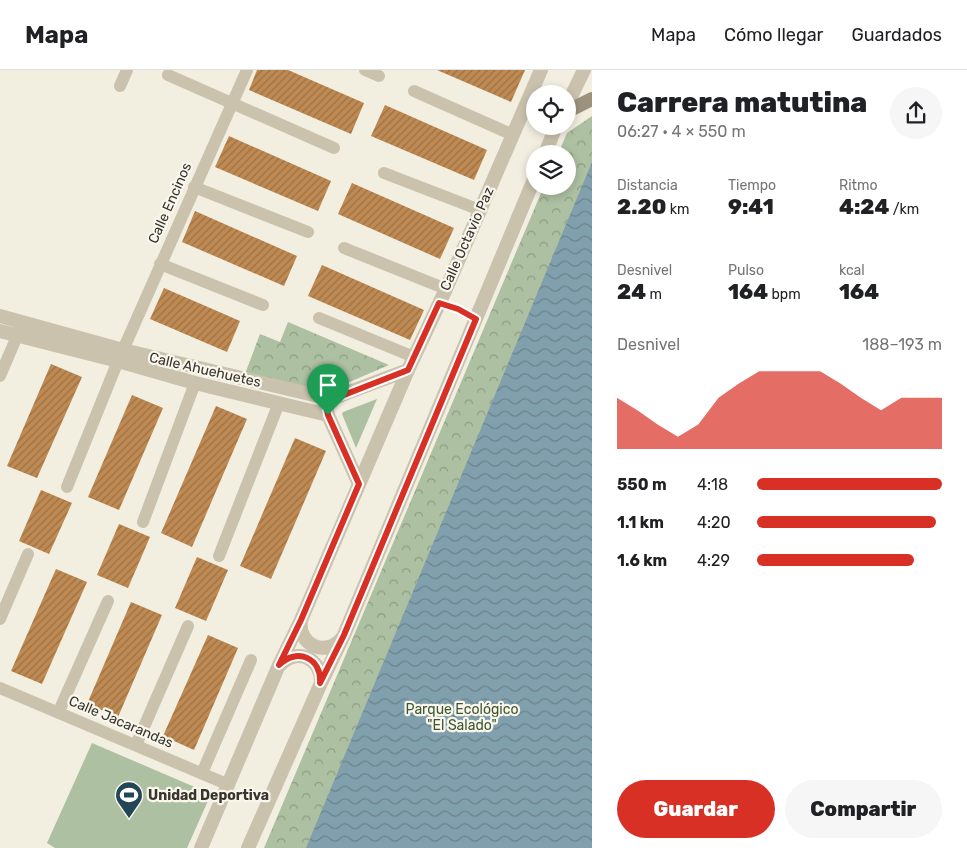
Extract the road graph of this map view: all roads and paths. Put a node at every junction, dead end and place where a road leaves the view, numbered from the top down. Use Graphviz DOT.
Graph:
graph roads {
  1 [pos="127,70"];
  2 [pos="247,70"];
  3 [pos="365,70"];
  4 [pos="541,70"];
  5 [pos="584,70"];
  6 [pos="168,74"];
  7 [pos="379,76"];
  8 [pos="536,85"];
  9 [pos="120,86"];
  10 [pos="576,86"];
  11 [pos="414,91"];
  12 [pos="592,100"];
  13 [pos="233,104"];
  14 [pos="576,107"];
  15 [pos="526,108"];
  16 [pos="513,135"];
  17 [pos="334,148"];
  18 [pos="384,173"];
  19 [pos="194,187"];
  20 [pos="528,195"];
  21 [pos="480,210"];
  22 [pos="308,232"];
  23 [pos="344,248"];
  24 [pos="160,264"];
  25 [pos="446,289"];
  26 [pos="439,303"];
  27 [pos="262,305"];
  28 [pos="0,316"];
  29 [pos="319,318"];
  30 [pos="476,319"];
  31 [pos="21,329"];
  32 [pos="0,331"];
  33 [pos="120,355"];
  34 [pos="414,357"];
  35 [pos="408,370"];
  36 [pos="0,376"];
  37 [pos="195,383"];
  38 [pos="331,400"];
  39 [pos="279,404"];
  40 [pos="328,415"];
  41 [pos="359,484"];
  42 [pos="67,487"];
  43 [pos="143,522"];
  44 [pos="28,554"];
  45 [pos="219,556"];
  46 [pos="108,601"];
  47 [pos="0,619"];
  48 [pos="301,620"];
  49 [pos="188,626"];
  50 [pos="344,635"];
  51 [pos="251,660"];
  52 [pos="279,665"];
  53 [pos="320,683"];
  54 [pos="0,688"];
  55 [pos="58,711"];
  56 [pos="136,745"];
  57 [pos="202,773"];
  58 [pos="229,785"];
  59 [pos="202,848"];
  60 [pos="248,848"];
  1 -- 9 [label="street"];
  2 -- 13 [label="street, Calle Encinos"];
  3 -- 7 [label="street"];
  4 -- 8 [label="street, Calle Octavio Paz"];
  5 -- 10 [label="street"];
  6 -- 13 [label="street"];
  11 -- 16 [label="street"];
  12 -- 14 [label="main road"];
  13 -- 17 [label="street"];
  13 -- 19 [label="street, Calle Encinos"];
  15 -- 16 [label="street, Calle Octavio Paz"];
  16 -- 21 [label="street, Calle Octavio Paz"];
  18 -- 21 [label="street"];
  19 -- 22 [label="street"];
  19 -- 24 [label="street, Calle Encinos"];
  20 -- 30 [label="street"];
  21 -- 25 [label="street, Calle Octavio Paz"];
  23 -- 25 [label="street"];
  24 -- 27 [label="street"];
  24 -- 33 [label="street, Calle Encinos"];
  25 -- 26 [label="street, Calle Octavio Paz"];
  26 -- 30 [label="path"];
  26 -- 34 [label="street, Calle Octavio Paz"];
  28 -- 31 [label="street, Calle Ahuehuetes"];
  29 -- 34 [label="street"];
  30 -- 50 [label="street"];
  31 -- 32 [label="street, Calle Ahuehuetes"];
  31 -- 33 [label="street, Calle Ahuehuetes"];
  31 -- 36 [label="street"];
  33 -- 37 [label="street, Calle Ahuehuetes"];
  33 -- 38 [label="street, Calle Ahuehuetes"];
  33 -- 42 [label="street, Calle Encinos"];
  34 -- 35 [label="street, Calle Octavio Paz"];
  35 -- 38 [label="street"];
  35 -- 41 [label="street, Calle Octavio Paz"];
  37 -- 39 [label="street, Calle Ahuehuetes"];
  37 -- 43 [label="street"];
  38 -- 40 [label="street"];
  39 -- 40 [label="street, Calle Ahuehuetes"];
  39 -- 45 [label="street"];
  40 -- 41 [label="street"];
  41 -- 48 [label="street, Calle Octavio Paz"];
  44 -- 47 [label="street"];
  46 -- 55 [label="street"];
  48 -- 50 [label="street"];
  48 -- 52 [label="street, Calle Octavio Paz"];
  49 -- 56 [label="street"];
  50 -- 53 [label="street"];
  51 -- 57 [label="street"];
  52 -- 53 [label="street"];
  52 -- 58 [label="street, Calle Octavio Paz"];
  53 -- 60 [label="street"];
  54 -- 55 [label="street, Calle Jacarandas"];
  55 -- 56 [label="street, Calle Jacarandas"];
  56 -- 57 [label="street, Calle Jacarandas"];
  57 -- 58 [label="street, Calle Jacarandas"];
  58 -- 59 [label="street, Calle Octavio Paz"];
}
